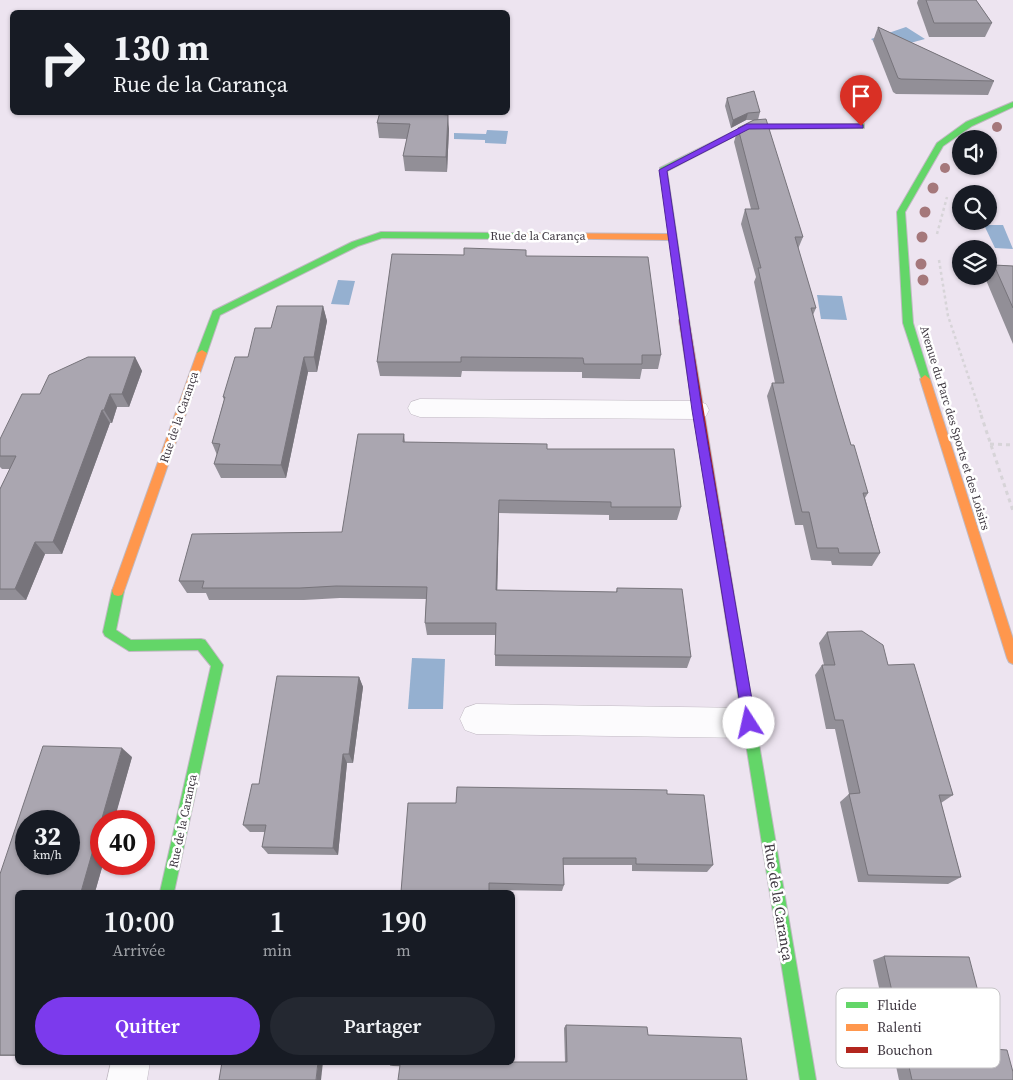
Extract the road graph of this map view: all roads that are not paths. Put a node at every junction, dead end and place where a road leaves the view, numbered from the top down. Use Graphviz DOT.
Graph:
graph roads {
  1 [pos="1013,104"];
  2 [pos="861,126"];
  3 [pos="671,237"];
  4 [pos="420,408"];
  5 [pos="697,410"];
  6 [pos="1013,658"];
  7 [pos="476,719"];
  8 [pos="749,723"];
  9 [pos="168,890"];
  10 [pos="130,1065"];
  11 [pos="127,1080"];
  12 [pos="808,1080"];
  1 -- 6 [label="street, Avenue du Parc des Sports et des Loisirs"];
  2 -- 3 [label="street, Rue de la Carança"];
  3 -- 5 [label="street, Rue de la Carança"];
  3 -- 9 [label="street, Rue de la Carança"];
  4 -- 5 [label="street"];
  5 -- 8 [label="street, Rue de la Carança"];
  7 -- 8 [label="street"];
  8 -- 12 [label="street, Rue de la Carança"];
  10 -- 11 [label="street"];
}
